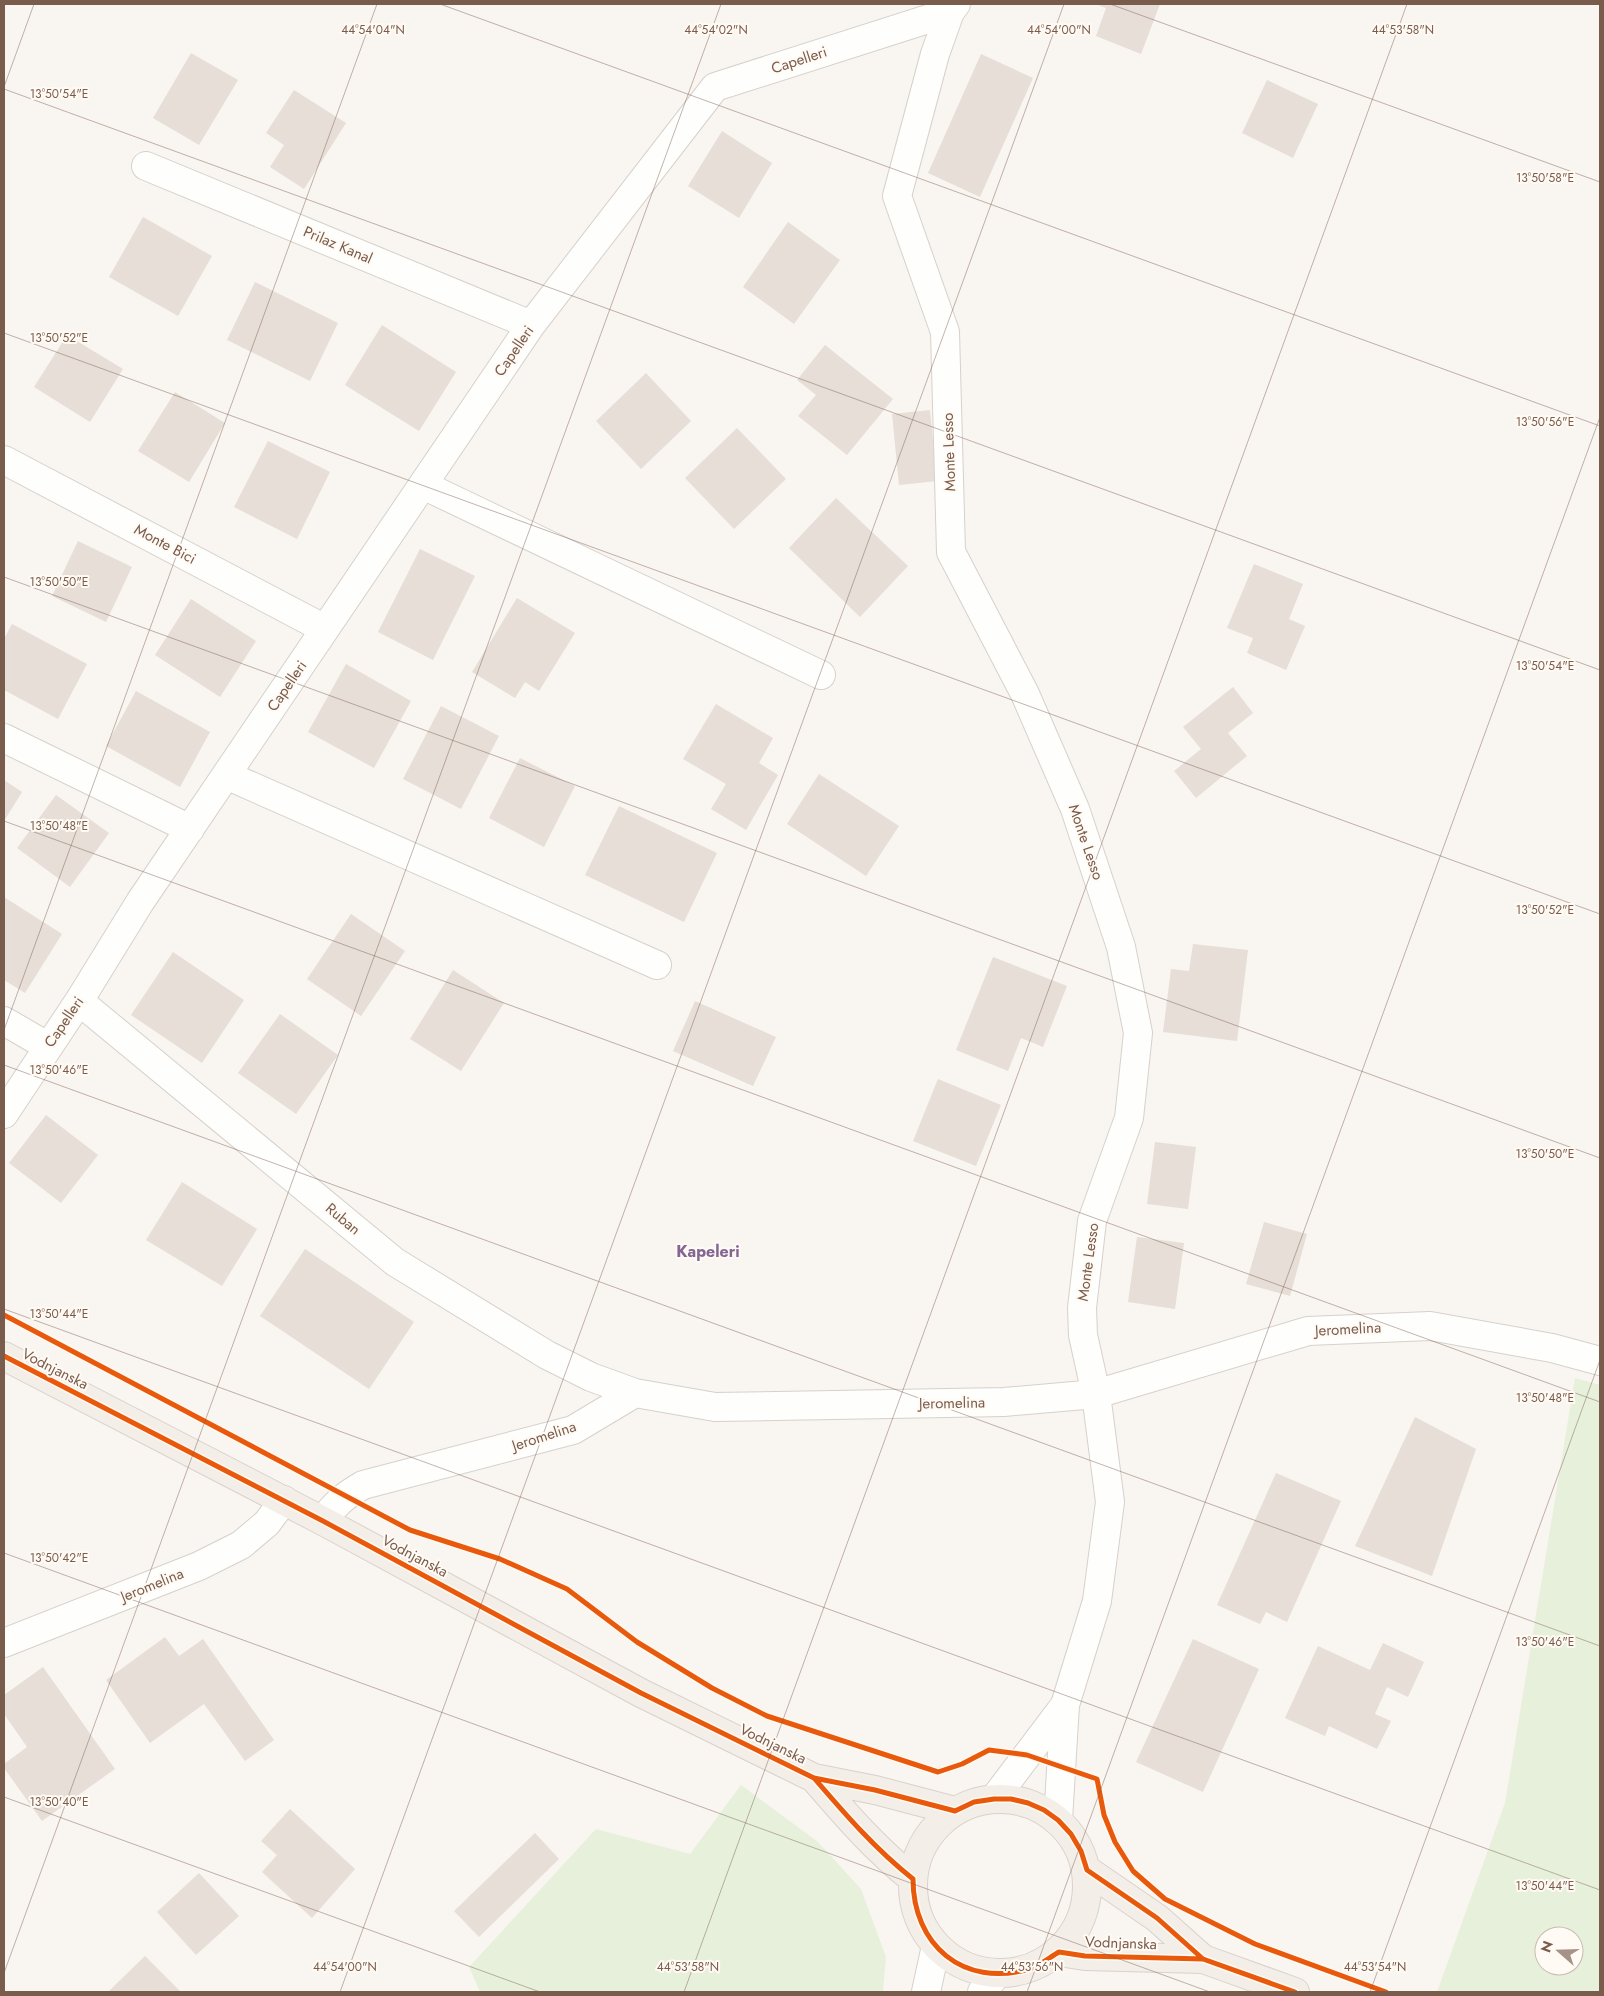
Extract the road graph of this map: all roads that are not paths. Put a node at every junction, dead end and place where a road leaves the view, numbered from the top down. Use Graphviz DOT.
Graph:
graph roads {
  1 [pos="953,8"];
  2 [pos="146,166"];
  3 [pos="531,325"];
  4 [pos="4,460"];
  5 [pos="423,485"];
  6 [pos="325,629"];
  7 [pos="821,675"];
  8 [pos="4,738"];
  9 [pos="226,775"];
  10 [pos="190,829"];
  11 [pos="657,965"];
  12 [pos="79,1001"];
  13 [pos="4,1021"];
  14 [pos="47,1046"];
  15 [pos="4,1114"];
  16 [pos="4,1356"];
  17 [pos="1600,1361"];
  18 [pos="635,1394"];
  19 [pos="1096,1394"];
  20 [pos="284,1500"];
  21 [pos="323,1521"];
  22 [pos="4,1643"];
  23 [pos="1065,1705"];
  24 [pos="814,1778"];
  25 [pos="994,1798"];
  26 [pos="955,1811"];
  27 [pos="1058,1820"];
  28 [pos="1087,1870"];
  29 [pos="913,1879"];
  30 [pos="936,1946"];
  31 [pos="1059,1952"];
  32 [pos="1203,1959"];
  33 [pos="990,1983"];
  34 [pos="926,1992"];
  35 [pos="1295,1992"];
  1 -- 3 [label="street, Capelleri"];
  1 -- 19 [label="street, Monte Lesso"];
  2 -- 3 [label="street, Prilaz Kanal"];
  3 -- 5 [label="street, Capelleri"];
  4 -- 6 [label="street, Monte Bici"];
  5 -- 6 [label="street, Capelleri"];
  5 -- 7 [label="street"];
  6 -- 9 [label="street, Capelleri"];
  8 -- 10 [label="street"];
  9 -- 10 [label="street, Capelleri"];
  9 -- 11 [label="street"];
  10 -- 12 [label="street, Capelleri"];
  12 -- 14 [label="street, Capelleri"];
  12 -- 18 [label="street, Ruban"];
  13 -- 14 [label="street"];
  14 -- 15 [label="street, Capelleri"];
  16 -- 20 [label="main road, Vodnjanska"];
  17 -- 19 [label="street, Jeromelina"];
  18 -- 19 [label="street, Jeromelina"];
  18 -- 21 [label="street, Jeromelina"];
  19 -- 23 [label="street, Monte Lesso"];
  20 -- 21 [label="main road, Vodnjanska"];
  20 -- 22 [label="street, Jeromelina"];
  21 -- 24 [label="main road, Vodnjanska"];
  23 -- 25 [label="street, Monte Lesso"];
  23 -- 27 [label="street, Monte Lesso"];
  24 -- 26 [label="main road, Vodnjanska"];
  24 -- 29 [label="main road, Vodnjanska"];
  25 -- 26 [label="main road, Vodnjanska"];
  25 -- 27 [label="main road, Vodnjanska"];
  26 -- 29 [label="main road, Vodnjanska"];
  27 -- 28 [label="main road, Vodnjanska"];
  28 -- 31 [label="main road, Vodnjanska"];
  28 -- 32 [label="main road, Vodnjanska"];
  29 -- 30 [label="main road, Vodnjanska"];
  30 -- 33 [label="main road, Vodnjanska"];
  30 -- 34 [label="street"];
  31 -- 32 [label="main road, Vodnjanska"];
  31 -- 33 [label="main road, Vodnjanska"];
  32 -- 35 [label="main road, Vodnjanska"];
}
